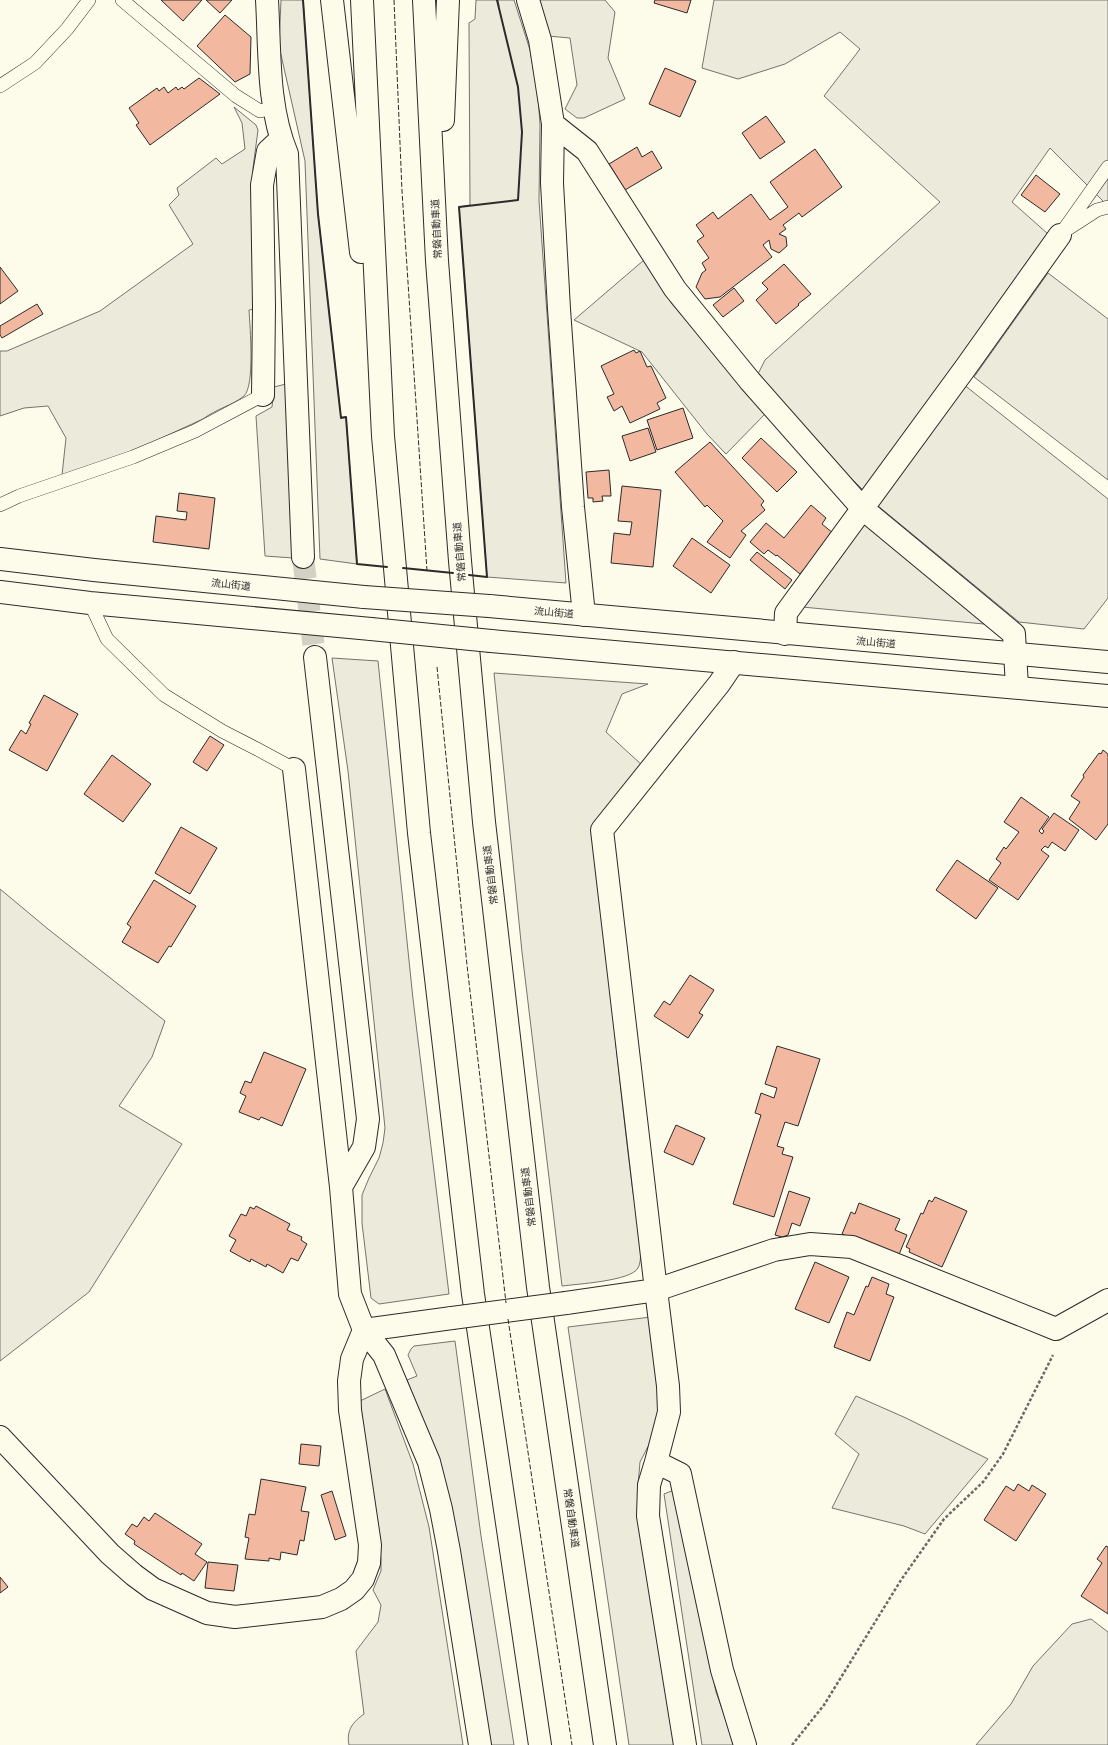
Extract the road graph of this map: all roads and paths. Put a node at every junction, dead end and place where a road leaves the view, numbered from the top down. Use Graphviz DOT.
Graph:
graph roads {
  1 [pos="90,0"];
  2 [pos="122,0"];
  3 [pos="267,0"];
  4 [pos="332,0"];
  5 [pos="362,0"];
  6 [pos="424,0"];
  7 [pos="448,0"];
  8 [pos="528,0"];
  9 [pos="0,86"];
  10 [pos="273,108"];
  11 [pos="553,124"];
  12 [pos="281,139"];
  13 [pos="1108,167"];
  14 [pos="1108,207"];
  15 [pos="1060,235"];
  16 [pos="437,261"];
  17 [pos="263,395"];
  18 [pos="383,436"];
  19 [pos="0,506"];
  20 [pos="863,508"];
  21 [pos="303,557"];
  22 [pos="0,559"];
  23 [pos="0,592"];
  24 [pos="90,603"];
  25 [pos="584,615"];
  26 [pos="784,634"];
  27 [pos="1015,654"];
  28 [pos="315,657"];
  29 [pos="734,662"];
  30 [pos="1108,662"];
  31 [pos="1017,687"];
  32 [pos="1108,696"];
  33 [pos="294,769"];
  34 [pos="341,1187"];
  35 [pos="656,1290"];
  36 [pos="1108,1300"];
  37 [pos="1056,1329"];
  38 [pos="364,1330"];
  39 [pos="0,1437"];
  40 [pos="656,1462"];
  41 [pos="480,1745"];
  42 [pos="540,1745"];
  43 [pos="605,1745"];
  44 [pos="685,1745"];
  45 [pos="745,1745"];
  46 [pos="792,1745"];
  1 -- 9 [label="lane"];
  2 -- 10 [label="lane"];
  3 -- 10 [label="main road"];
  4 -- 18 [label="main road"];
  5 -- 18 [label="main road"];
  6 -- 16 [label="main road, 常磐自動車道"];
  7 -- 16 [label="main road"];
  8 -- 11 [label="main road"];
  10 -- 12 [label="main road"];
  11 -- 20 [label="main road"];
  11 -- 25 [label="main road"];
  12 -- 17 [label="main road"];
  12 -- 21 [label="main road"];
  13 -- 15 [label="lane"];
  14 -- 15 [label="lane"];
  15 -- 20 [label="main road"];
  16 -- 43 [label="main road, 常磐自動車道"];
  17 -- 19 [label="lane"];
  18 -- 42 [label="main road"];
  20 -- 26 [label="main road"];
  20 -- 27 [label="main road"];
  22 -- 25 [label="main road, 流山街道, bridge"];
  23 -- 24 [label="main road"];
  24 -- 29 [label="main road, bridge"];
  24 -- 33 [label="lane"];
  25 -- 26 [label="main road, 流山街道"];
  26 -- 27 [label="main road, 流山街道"];
  27 -- 30 [label="main road, 流山街道"];
  27 -- 31 [label="main road"];
  28 -- 34 [label="main road"];
  29 -- 31 [label="main road"];
  29 -- 35 [label="main road"];
  31 -- 32 [label="main road"];
  33 -- 34 [label="main road"];
  34 -- 38 [label="main road"];
  35 -- 37 [label="main road"];
  35 -- 38 [label="main road, bridge"];
  35 -- 40 [label="main road"];
  36 -- 37 [label="main road"];
  37 -- 46 [label="path"];
  38 -- 39 [label="main road"];
  38 -- 41 [label="main road"];
  40 -- 44 [label="main road"];
  40 -- 45 [label="main road"];
}
